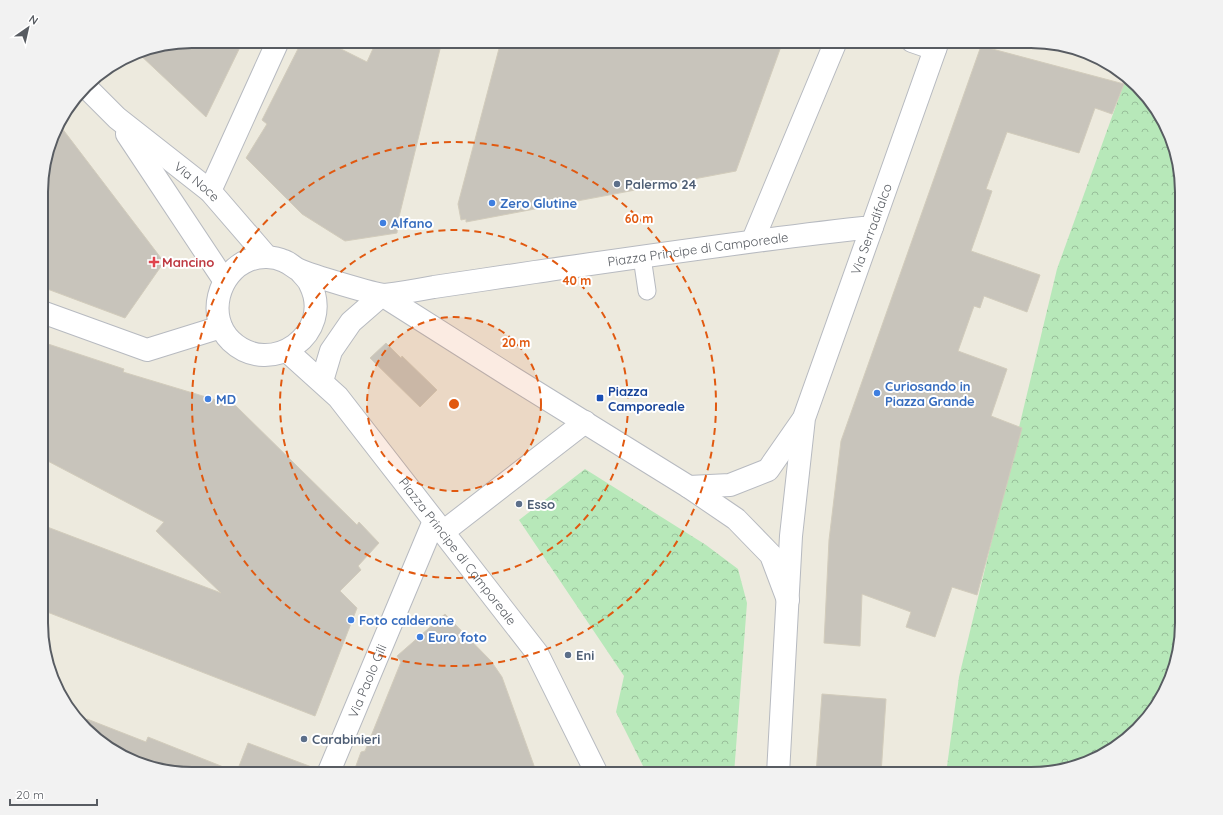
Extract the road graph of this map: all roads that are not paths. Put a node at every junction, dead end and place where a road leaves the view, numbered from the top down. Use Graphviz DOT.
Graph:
graph roads {
  1 [pos="275,48"];
  2 [pos="833,48"];
  3 [pos="936,48"];
  4 [pos="89,91"];
  5 [pos="116,118"];
  6 [pos="210,191"];
  7 [pos="872,227"];
  8 [pos="753,240"];
  9 [pos="267,257"];
  10 [pos="642,257"];
  11 [pos="299,270"];
  12 [pos="224,280"];
  13 [pos="648,291"];
  14 [pos="382,295"];
  15 [pos="48,314"];
  16 [pos="221,327"];
  17 [pos="288,351"];
  18 [pos="322,381"];
  19 [pos="804,418"];
  20 [pos="584,422"];
  21 [pos="689,487"];
  22 [pos="438,526"];
  23 [pos="788,600"];
  24 [pos="331,767"];
  25 [pos="594,767"];
  26 [pos="778,767"];
  1 -- 6 [label="street"];
  2 -- 8 [label="street"];
  3 -- 7 [label="street, Via Serradifalco"];
  4 -- 5 [label="street, Via Noce"];
  5 -- 6 [label="street, Via Noce"];
  5 -- 12 [label="street, Via Noce"];
  6 -- 9 [label="street, Via Noce"];
  7 -- 8 [label="street, Piazza Principe di Camporeale"];
  7 -- 19 [label="street, Via Serradifalco"];
  8 -- 10 [label="street, Piazza Principe di Camporeale"];
  9 -- 11 [label="street, Piazza Principe di Camporeale"];
  9 -- 12 [label="street, Piazza Principe di Camporeale"];
  10 -- 13 [label="lane"];
  10 -- 14 [label="street, Piazza Principe di Camporeale"];
  11 -- 14 [label="street, Piazza Principe di Camporeale"];
  11 -- 17 [label="street, Piazza Principe di Camporeale"];
  12 -- 16 [label="street, Piazza Principe di Camporeale"];
  14 -- 18 [label="street"];
  14 -- 20 [label="street, Piazza Principe di Camporeale"];
  15 -- 16 [label="street"];
  16 -- 17 [label="street, Piazza Principe di Camporeale"];
  17 -- 18 [label="street, Piazza Principe di Camporeale"];
  18 -- 22 [label="street, Piazza Principe di Camporeale"];
  19 -- 21 [label="street"];
  19 -- 23 [label="street, Piazza Principe di Camporeale"];
  20 -- 21 [label="street, Piazza Principe di Camporeale"];
  20 -- 22 [label="street"];
  21 -- 23 [label="street, Piazza Principe di Camporeale"];
  22 -- 24 [label="street, Via Paolo Gili"];
  22 -- 25 [label="street, Piazza Principe di Camporeale"];
  23 -- 26 [label="street, Piazza Principe di Camporeale"];
}
